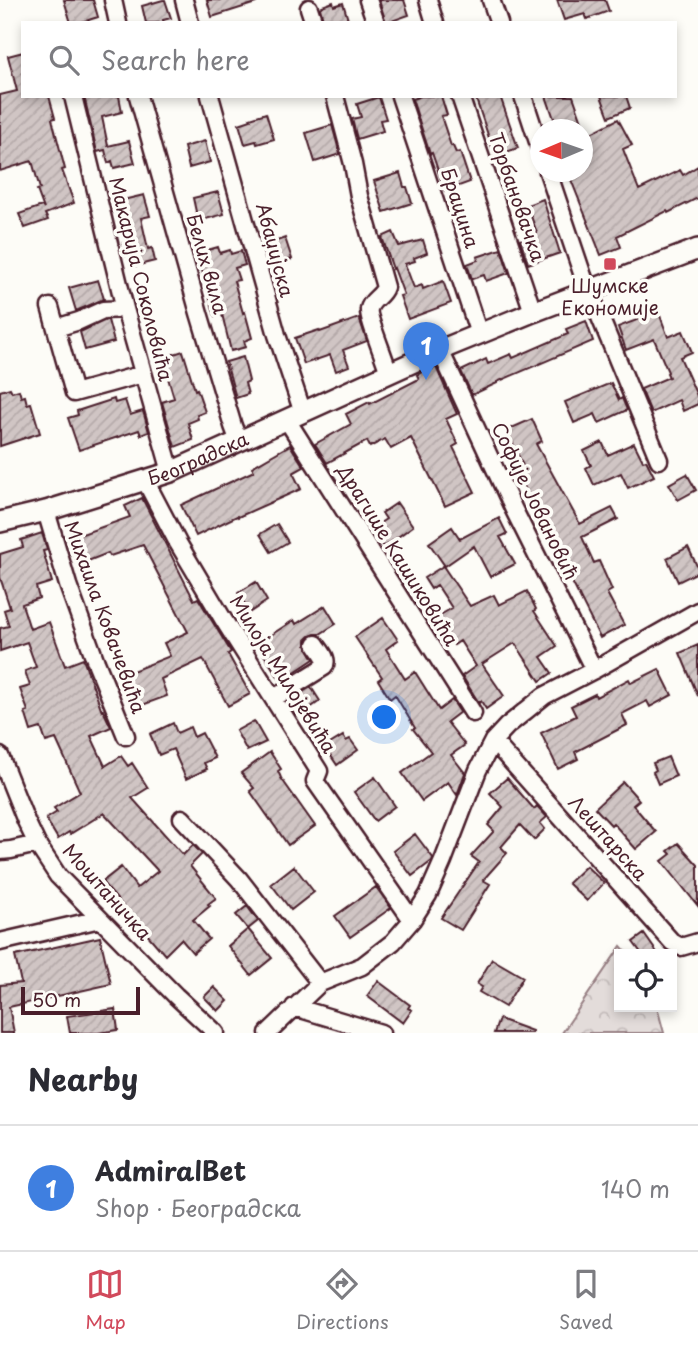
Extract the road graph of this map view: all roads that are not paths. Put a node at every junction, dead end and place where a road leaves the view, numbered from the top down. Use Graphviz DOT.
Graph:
graph roads {
  1 [pos="113,0"];
  2 [pos="184,0"];
  3 [pos="368,0"];
  4 [pos="428,0"];
  5 [pos="493,1"];
  6 [pos="118,21"];
  7 [pos="189,21"];
  8 [pos="375,21"];
  9 [pos="434,21"];
  10 [pos="498,21"];
  11 [pos="73,98"];
  12 [pos="139,98"];
  13 [pos="211,98"];
  14 [pos="336,98"];
  15 [pos="401,98"];
  16 [pos="461,98"];
  17 [pos="524,98"];
  18 [pos="531,119"];
  19 [pos="551,182"];
  20 [pos="698,249"];
  21 [pos="589,290"];
  22 [pos="50,307"];
  23 [pos="125,309"];
  24 [pos="533,312"];
  25 [pos="56,328"];
  26 [pos="479,334"];
  27 [pos="440,350"];
  28 [pos="143,374"];
  29 [pos="390,374"];
  30 [pos="295,416"];
  31 [pos="239,442"];
  32 [pos="659,460"];
  33 [pos="171,471"];
  34 [pos="145,480"];
  35 [pos="46,512"];
  36 [pos="0,523"];
  37 [pos="698,611"];
  38 [pos="316,644"];
  39 [pos="594,670"];
  40 [pos="274,698"];
  41 [pos="472,713"];
  42 [pos="126,736"];
  43 [pos="493,741"];
  44 [pos="0,756"];
  45 [pos="182,818"];
  46 [pos="37,844"];
  47 [pos="0,851"];
  48 [pos="100,919"];
  49 [pos="412,920"];
  50 [pos="0,942"];
  51 [pos="698,942"];
  52 [pos="320,983"];
  53 [pos="294,1007"];
  54 [pos="216,1033"];
  55 [pos="268,1033"];
  56 [pos="381,1033"];
  1 -- 6 [label="street"];
  2 -- 7 [label="street"];
  3 -- 8 [label="street"];
  4 -- 9 [label="street"];
  5 -- 10 [label="street"];
  11 -- 23 [label="street, Макарија Соколовића"];
  12 -- 31 [label="street, Белих вила"];
  13 -- 30 [label="street, Абаџијска"];
  14 -- 29 [label="street"];
  15 -- 26 [label="street, Брацина"];
  16 -- 24 [label="street, Торбановачка"];
  17 -- 18 [label="street"];
  19 -- 21 [label="street"];
  20 -- 21 [label="main road, Београдска"];
  21 -- 24 [label="main road, Београдска"];
  21 -- 32 [label="street"];
  22 -- 25 [label="street"];
  23 -- 25 [label="street"];
  23 -- 28 [label="street, Макарија Соколовића"];
  24 -- 26 [label="main road, Београдска"];
  25 -- 28 [label="street"];
  26 -- 27 [label="main road, Београдска"];
  27 -- 29 [label="main road, Београдска"];
  27 -- 39 [label="street, Софије Јовановић"];
  28 -- 33 [label="street, Макарија Соколовића"];
  29 -- 30 [label="main road, Београдска"];
  30 -- 31 [label="main road, Београдска"];
  30 -- 41 [label="street, Драгише Кашиковића"];
  31 -- 33 [label="main road, Београдска"];
  33 -- 34 [label="main road, Београдска"];
  34 -- 35 [label="main road, Београдска"];
  34 -- 40 [label="street, Милоја Милојевића"];
  35 -- 36 [label="main road, Београдска"];
  35 -- 42 [label="street, Михаила Ковачевића"];
  37 -- 39 [label="street"];
  38 -- 40 [label="street"];
  39 -- 43 [label="street"];
  40 -- 49 [label="street, Милоја Милојевића"];
  43 -- 49 [label="street"];
  43 -- 51 [label="street, Лештарска"];
  44 -- 46 [label="street, Моштаничка"];
  45 -- 52 [label="street"];
  46 -- 47 [label="street"];
  46 -- 48 [label="street, Моштаничка"];
  48 -- 50 [label="street"];
  48 -- 54 [label="street, Моштаничка"];
  49 -- 52 [label="street"];
  52 -- 53 [label="street"];
  53 -- 55 [label="street"];
  53 -- 56 [label="street"];
}
